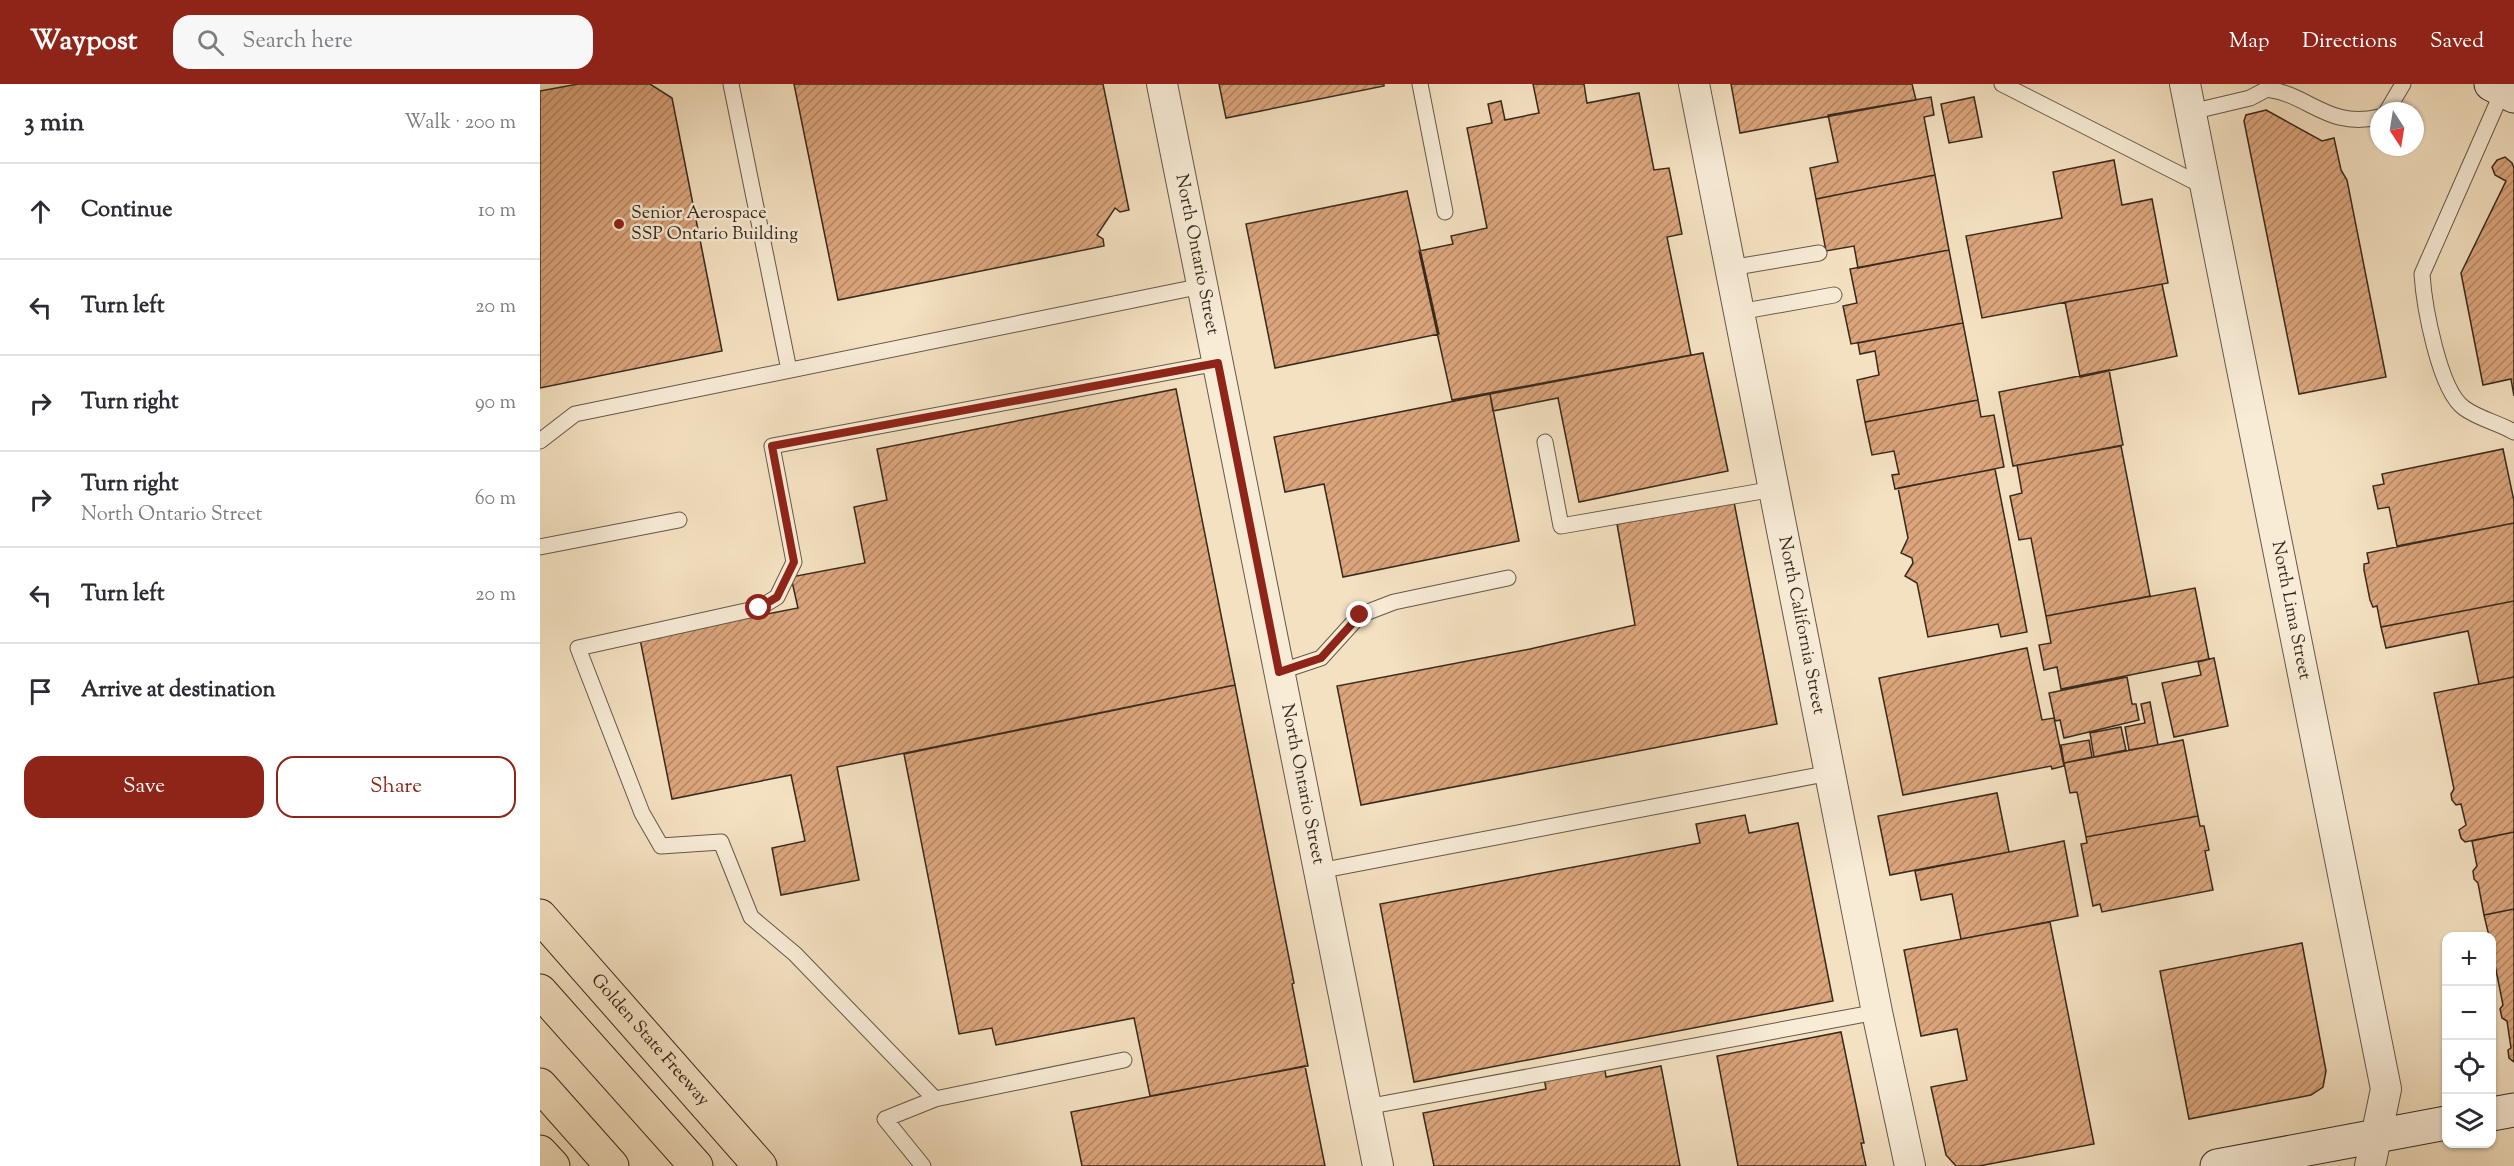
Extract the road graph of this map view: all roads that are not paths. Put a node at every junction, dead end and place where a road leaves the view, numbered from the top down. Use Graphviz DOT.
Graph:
graph roads {
  1 [pos="731,84"];
  2 [pos="1162,84"];
  3 [pos="1420,84"];
  4 [pos="1694,84"];
  5 [pos="2002,84"];
  6 [pos="2403,84"];
  7 [pos="2503,90"];
  8 [pos="2188,98"];
  9 [pos="2392,102"];
  10 [pos="2370,120"];
  11 [pos="2206,187"];
  12 [pos="1445,212"];
  13 [pos="1819,253"];
  14 [pos="1730,268"];
  15 [pos="1202,286"];
  16 [pos="1834,295"];
  17 [pos="1739,312"];
  18 [pos="1218,363"];
  19 [pos="789,370"];
  20 [pos="2514,432"];
  21 [pos="540,441"];
  22 [pos="1545,442"];
  23 [pos="1774,489"];
  24 [pos="679,520"];
  25 [pos="540,547"];
  26 [pos="1508,578"];
  27 [pos="1279,672"];
  28 [pos="1830,773"];
  29 [pos="1319,870"];
  30 [pos="540,916"];
  31 [pos="540,991"];
  32 [pos="1876,1012"];
  33 [pos="1124,1060"];
  34 [pos="540,1085"];
  35 [pos="935,1099"];
  36 [pos="1366,1107"];
  37 [pos="2514,1110"];
  38 [pos="2496,1113"];
  39 [pos="2442,1125"];
  40 [pos="2373,1151"];
  41 [pos="540,1152"];
  42 [pos="553,1166"];
  43 [pos="612,1166"];
  44 [pos="696,1166"];
  45 [pos="760,1166"];
  46 [pos="923,1166"];
  47 [pos="1378,1166"];
  48 [pos="1910,1166"];
  49 [pos="2217,1166"];
  1 -- 19 [label="lane"];
  2 -- 15 [label="street, North Ontario Street"];
  3 -- 12 [label="lane"];
  4 -- 14 [label="street, North California Street"];
  5 -- 11 [label="lane"];
  6 -- 9 [label="lane"];
  7 -- 20 [label="lane"];
  8 -- 10 [label="lane"];
  8 -- 11 [label="street, North Lima Street"];
  11 -- 40 [label="street, North Lima Street"];
  13 -- 14 [label="lane"];
  14 -- 17 [label="street, North California Street"];
  15 -- 18 [label="street, North Ontario Street"];
  15 -- 19 [label="lane"];
  16 -- 17 [label="lane"];
  17 -- 23 [label="street, North California Street"];
  18 -- 27 [label="street, North Ontario Street"];
  18 -- 35 [label="lane"];
  19 -- 21 [label="lane"];
  22 -- 23 [label="lane"];
  23 -- 28 [label="street, North California Street"];
  24 -- 25 [label="lane"];
  26 -- 27 [label="lane"];
  27 -- 29 [label="street, North Ontario Street"];
  28 -- 29 [label="lane"];
  28 -- 32 [label="street, North California Street"];
  29 -- 36 [label="street, North Ontario Street"];
  30 -- 45 [label="highway, Golden State Freeway"];
  31 -- 44 [label="highway"];
  32 -- 36 [label="lane"];
  32 -- 48 [label="street, North California Street"];
  33 -- 35 [label="lane"];
  34 -- 43 [label="highway"];
  35 -- 46 [label="lane"];
  36 -- 47 [label="street, North Ontario Street"];
  37 -- 38 [label="street"];
  39 -- 40 [label="street"];
  40 -- 49 [label="street"];
  41 -- 42 [label="highway"];
}
